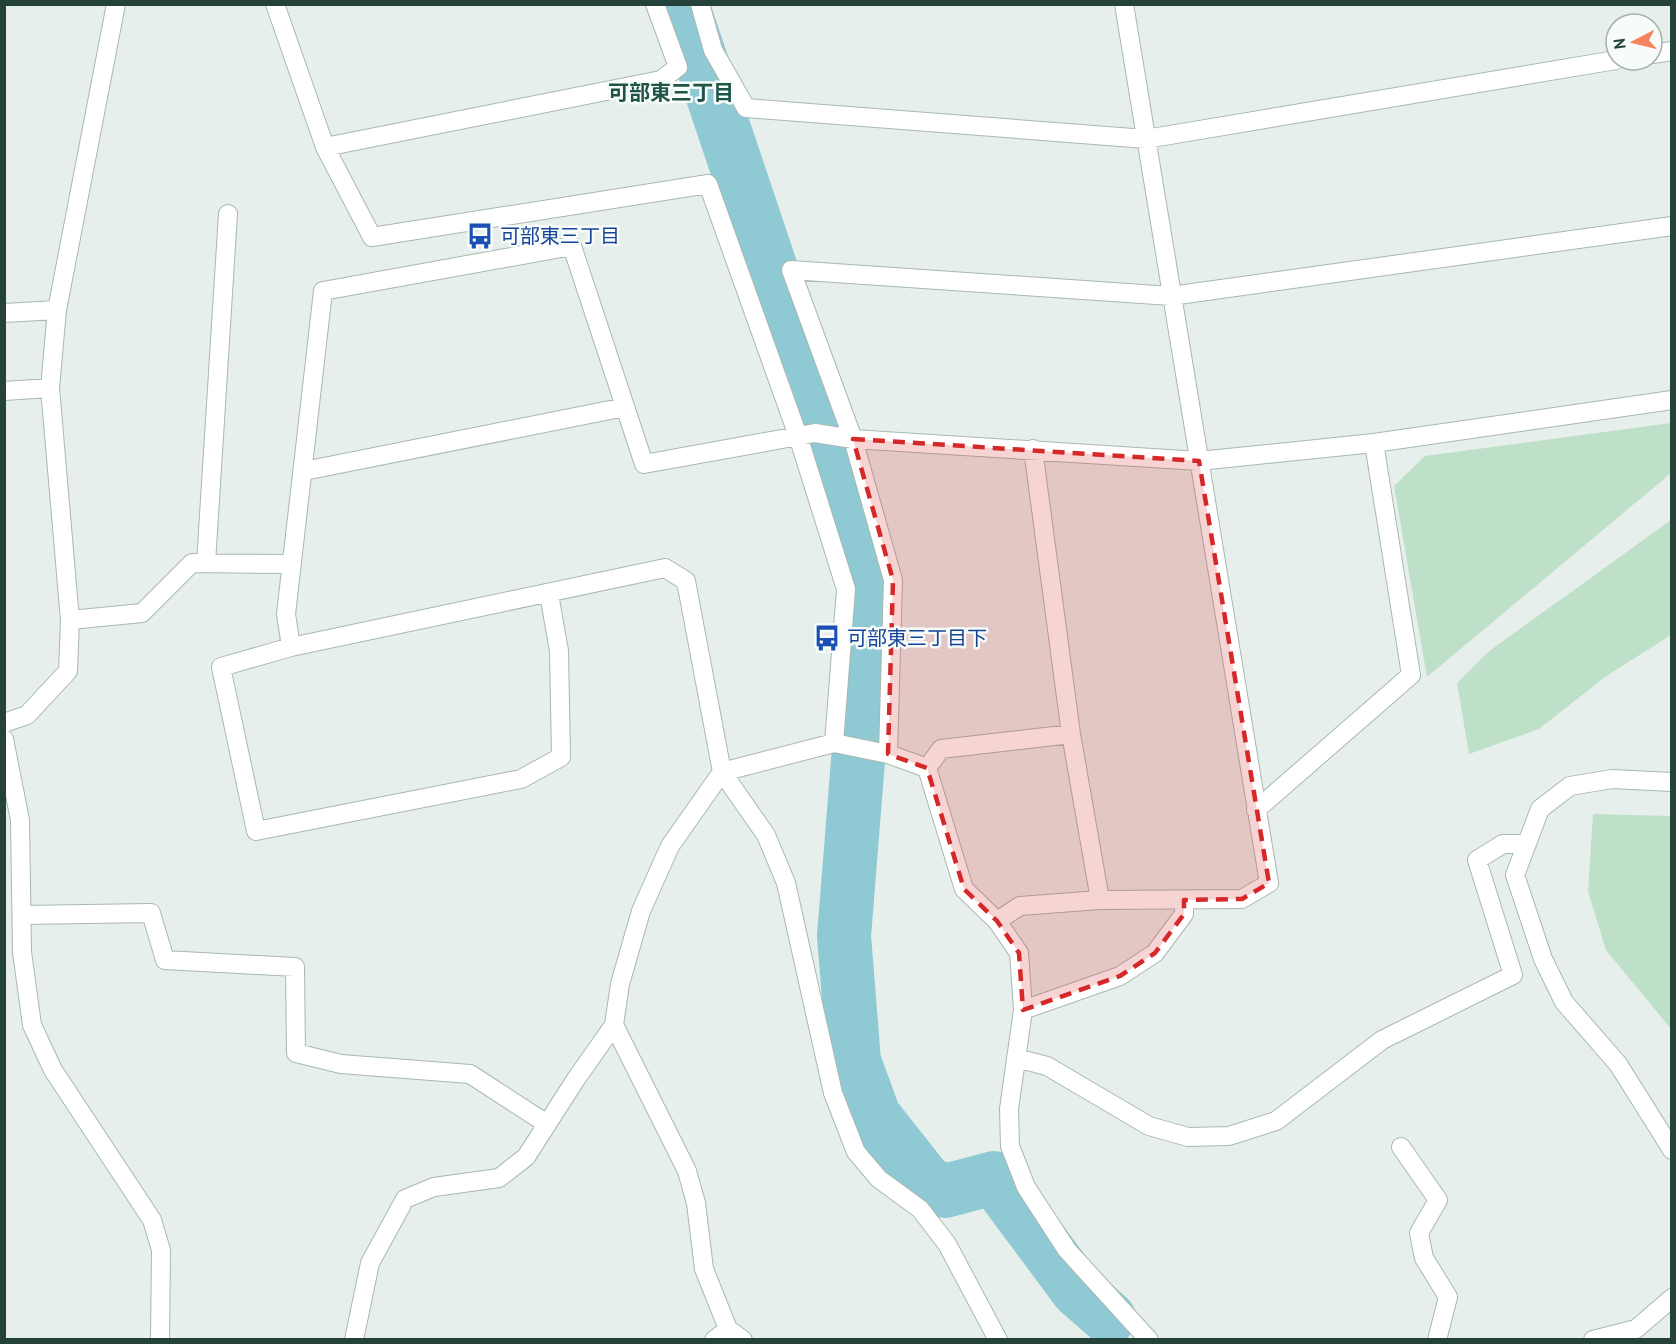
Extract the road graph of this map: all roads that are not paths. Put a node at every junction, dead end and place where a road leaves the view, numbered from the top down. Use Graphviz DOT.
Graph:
graph roads {
  1 [pos="116,4"];
  2 [pos="275,4"];
  3 [pos="655,4"];
  4 [pos="700,4"];
  5 [pos="1124,4"];
  6 [pos="1604,62"];
  7 [pos="1146,139"];
  8 [pos="325,147"];
  9 [pos="228,214"];
  10 [pos="1671,226"];
  11 [pos="1171,296"];
  12 [pos="57,310"];
  13 [pos="4,313"];
  14 [pos="50,388"];
  15 [pos="4,391"];
  16 [pos="1671,400"];
  17 [pos="625,407"];
  18 [pos="806,434"];
  19 [pos="844,436"];
  20 [pos="1374,443"];
  21 [pos="1033,449"];
  22 [pos="1199,461"];
  23 [pos="304,471"];
  24 [pos="206,563"];
  25 [pos="291,564"];
  26 [pos="549,594"];
  27 [pos="70,620"];
  28 [pos="291,647"];
  29 [pos="4,723"];
  30 [pos="1071,734"];
  31 [pos="4,739"];
  32 [pos="834,743"];
  33 [pos="871,750"];
  34 [pos="927,768"];
  35 [pos="722,771"];
  36 [pos="1671,782"];
  37 [pos="1256,810"];
  38 [pos="1527,844"];
  39 [pos="1100,900"];
  40 [pos="1185,900"];
  41 [pos="22,915"];
  42 [pos="997,921"];
  43 [pos="1023,1010"];
  44 [pos="614,1025"];
  45 [pos="1016,1058"];
  46 [pos="547,1124"];
  47 [pos="1401,1147"];
  48 [pos="1671,1150"];
  49 [pos="1671,1298"];
  50 [pos="721,1334"];
  51 [pos="993,1339"];
  52 [pos="159,1340"];
  53 [pos="354,1340"];
  54 [pos="743,1340"];
  55 [pos="1149,1340"];
  56 [pos="1437,1340"];
  57 [pos="1593,1340"];
  1 -- 12 [label="street"];
  2 -- 8 [label="street"];
  3 -- 8 [label="street"];
  4 -- 7 [label="street"];
  5 -- 7 [label="street"];
  6 -- 7 [label="street"];
  7 -- 11 [label="street"];
  8 -- 18 [label="street"];
  9 -- 24 [label="street"];
  10 -- 11 [label="street"];
  11 -- 19 [label="street"];
  11 -- 22 [label="street"];
  12 -- 13 [label="street"];
  12 -- 14 [label="street"];
  14 -- 15 [label="street"];
  14 -- 27 [label="street"];
  16 -- 20 [label="street"];
  17 -- 18 [label="street"];
  17 -- 23 [label="street"];
  17 -- 23 [label="street"];
  18 -- 19 [label="street"];
  18 -- 32 [label="street"];
  19 -- 21 [label="street"];
  19 -- 33 [label="street"];
  20 -- 22 [label="street"];
  20 -- 37 [label="street"];
  21 -- 22 [label="street"];
  21 -- 30 [label="street"];
  22 -- 37 [label="street"];
  23 -- 25 [label="street"];
  24 -- 25 [label="street"];
  24 -- 27 [label="street"];
  25 -- 28 [label="street"];
  26 -- 28 [label="street"];
  26 -- 28 [label="street"];
  26 -- 35 [label="street"];
  27 -- 29 [label="street"];
  30 -- 34 [label="street"];
  30 -- 39 [label="street"];
  31 -- 41 [label="street"];
  32 -- 33 [label="street"];
  32 -- 35 [label="street"];
  33 -- 34 [label="street"];
  34 -- 42 [label="street"];
  35 -- 44 [label="street"];
  35 -- 51 [label="street"];
  36 -- 38 [label="street"];
  37 -- 40 [label="street"];
  38 -- 45 [label="street"];
  38 -- 48 [label="street"];
  39 -- 40 [label="street"];
  39 -- 42 [label="street"];
  40 -- 43 [label="street"];
  41 -- 46 [label="street"];
  41 -- 52 [label="street"];
  42 -- 43 [label="street"];
  43 -- 45 [label="street"];
  44 -- 46 [label="street"];
  44 -- 50 [label="street"];
  45 -- 55 [label="street"];
  46 -- 53 [label="street"];
  47 -- 56 [label="street"];
  49 -- 57 [label="street"];
  50 -- 54 [label="street"];
}
